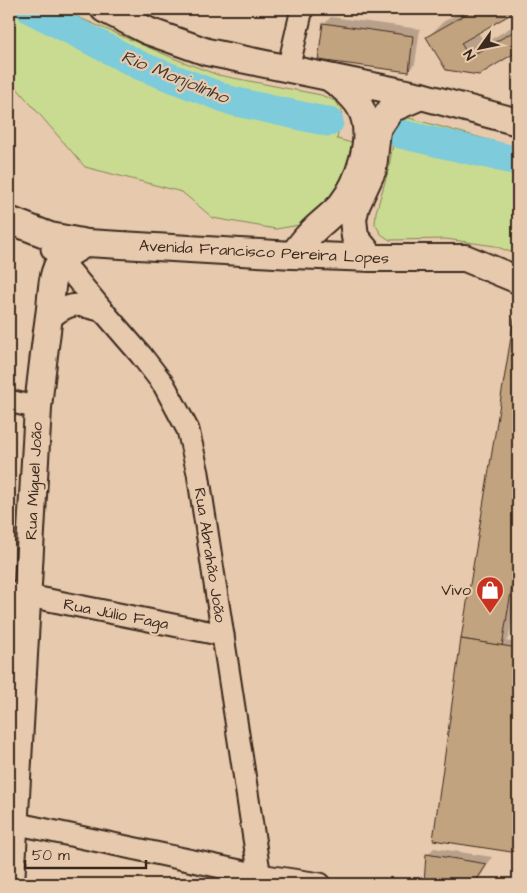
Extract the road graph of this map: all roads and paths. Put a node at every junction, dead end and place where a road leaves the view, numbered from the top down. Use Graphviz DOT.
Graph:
graph roads {
  1 [pos="104,9"];
  2 [pos="302,9"];
  3 [pos="288,69"];
  4 [pos="330,78"];
  5 [pos="421,96"];
  6 [pos="518,122"];
  7 [pos="9,220"];
  8 [pos="37,232"];
  9 [pos="87,243"];
  10 [pos="293,255"];
  11 [pos="372,258"];
  12 [pos="61,260"];
  13 [pos="518,280"];
  14 [pos="102,311"];
  15 [pos="49,319"];
  16 [pos="9,401"];
  17 [pos="38,408"];
  18 [pos="18,594"];
  19 [pos="223,635"];
  20 [pos="12,823"];
  21 [pos="260,880"];
  22 [pos="12,884"];
  23 [pos="320,884"];
  1 -- 3 [label="main road"];
  2 -- 3 [label="street"];
  3 -- 4 [label="main road"];
  4 -- 5 [label="main road"];
  4 -- 10 [label="main road"];
  5 -- 6 [label="main road"];
  5 -- 11 [label="main road"];
  7 -- 8 [label="main road, Avenida Francisco Pereira Lopes"];
  8 -- 9 [label="main road, Avenida Francisco Pereira Lopes"];
  8 -- 12 [label="street, Rua Abrahão João"];
  9 -- 10 [label="main road, Avenida Francisco Pereira Lopes"];
  9 -- 12 [label="main road"];
  10 -- 11 [label="main road, Avenida Francisco Pereira Lopes"];
  11 -- 13 [label="main road, Avenida Francisco Pereira Lopes"];
  12 -- 14 [label="street, Rua Abrahão João"];
  12 -- 15 [label="main road, Rua Miguel João"];
  14 -- 15 [label="street"];
  14 -- 19 [label="street, Rua Abrahão João"];
  15 -- 17 [label="main road, Rua Miguel João"];
  16 -- 17 [label="street"];
  17 -- 18 [label="main road, Rua Miguel João"];
  18 -- 19 [label="street, Rua Júlio Faga"];
  18 -- 20 [label="main road, Rua Miguel João"];
  19 -- 21 [label="street, Rua Abrahão João"];
  20 -- 21 [label="street"];
  20 -- 22 [label="main road, Rua Miguel João"];
  21 -- 23 [label="street"];
}
